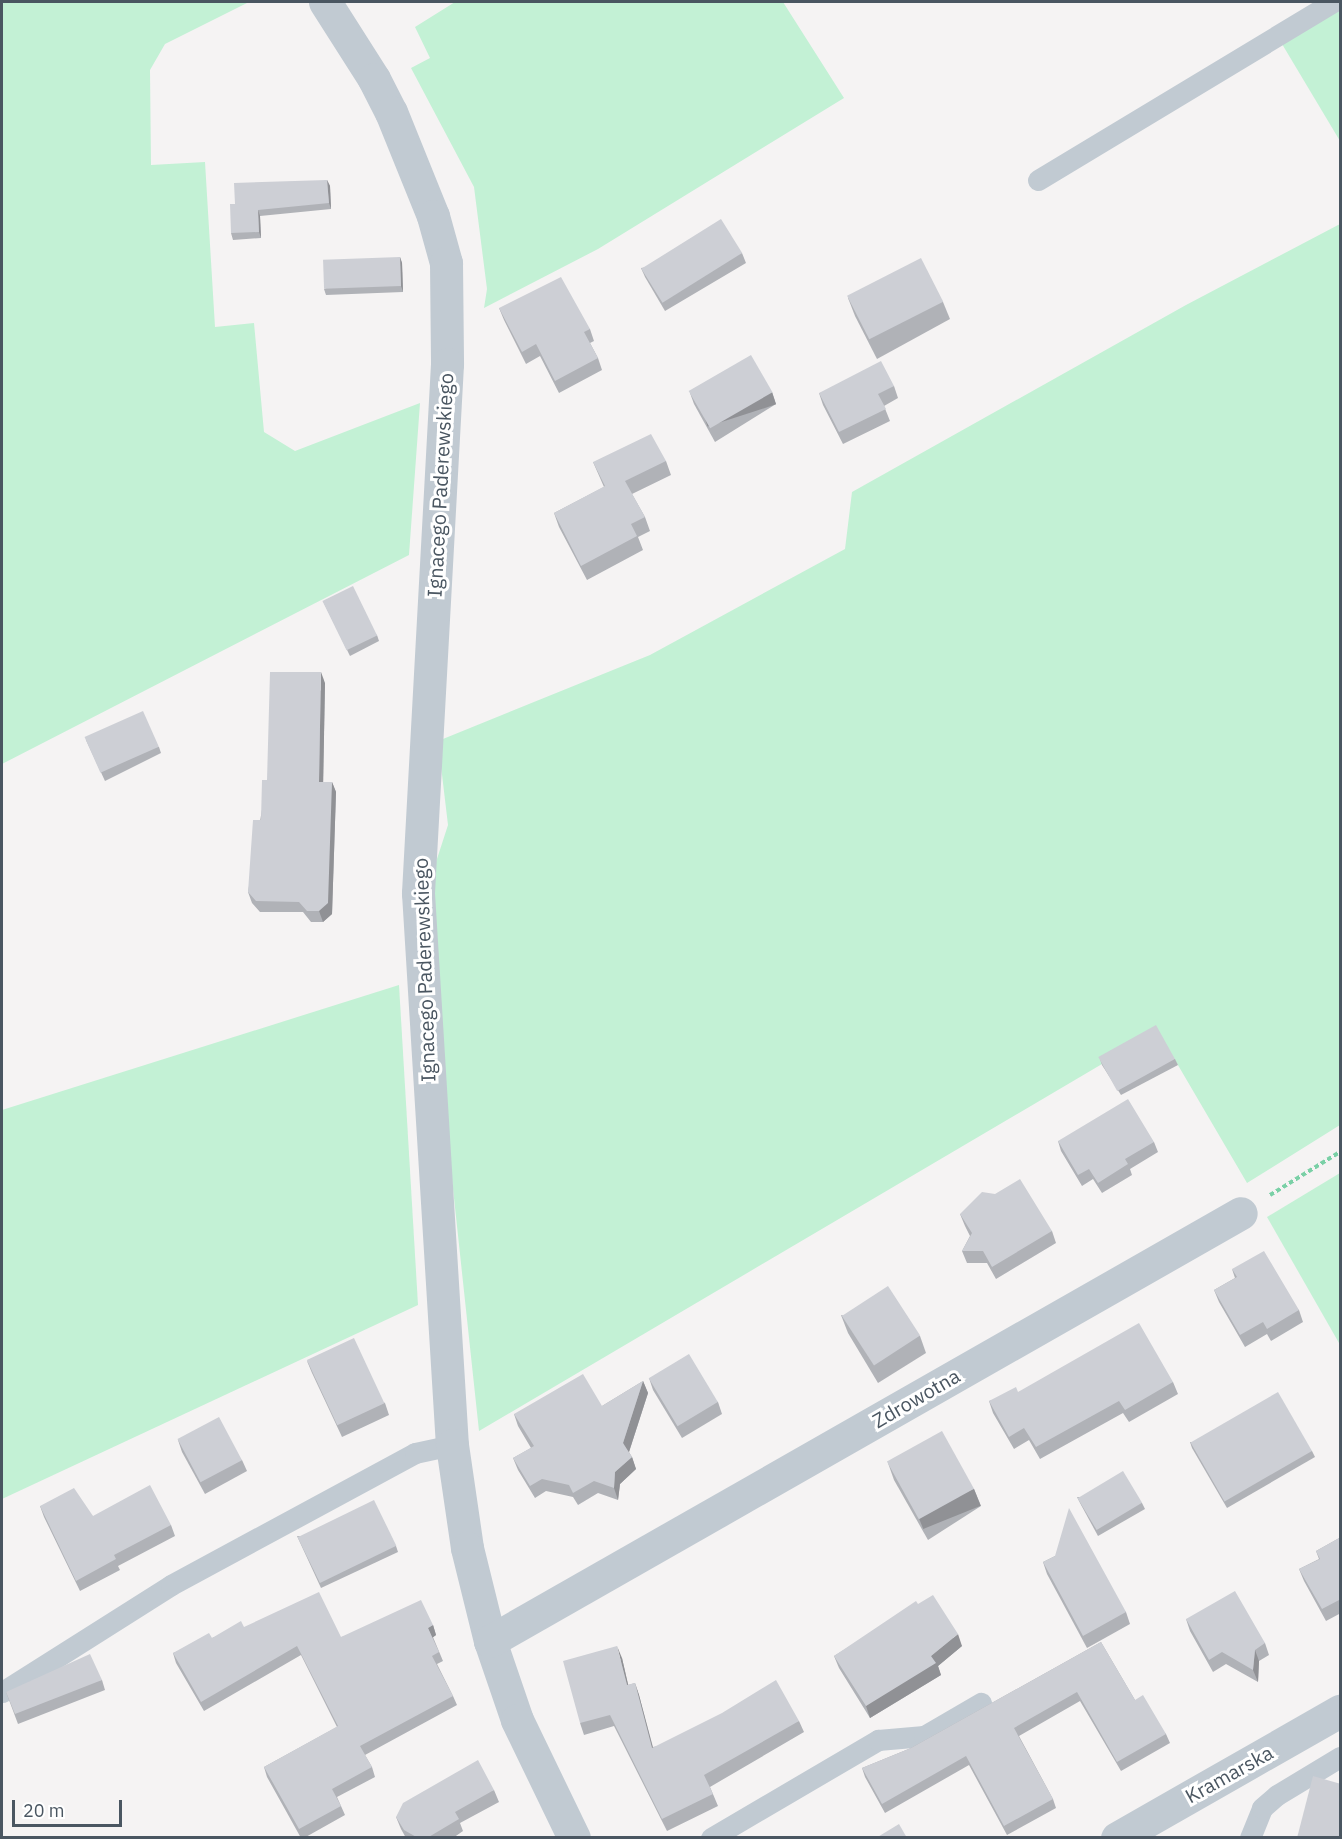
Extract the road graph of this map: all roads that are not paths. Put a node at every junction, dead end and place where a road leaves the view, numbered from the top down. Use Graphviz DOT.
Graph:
graph roads {
  1 [pos="325,2"];
  2 [pos="1333,2"];
  3 [pos="1038,180"];
  4 [pos="1241,1213"];
  5 [pos="452,1445"];
  6 [pos="490,1641"];
  7 [pos="2,1692"];
  8 [pos="981,1703"];
  9 [pos="1341,1711"];
  10 [pos="1341,1757"];
  11 [pos="574,1838"];
  12 [pos="711,1838"];
  13 [pos="1117,1838"];
  14 [pos="1250,1838"];
  1 -- 5 [label="street, Ignacego Paderewskiego"];
  2 -- 3 [label="lane"];
  4 -- 6 [label="street, Zdrowotna"];
  5 -- 6 [label="street, Ignacego Paderewskiego"];
  5 -- 7 [label="lane"];
  6 -- 11 [label="street, Ignacego Paderewskiego"];
  8 -- 12 [label="lane"];
  9 -- 13 [label="street, Kramarska"];
  10 -- 14 [label="lane"];
}
